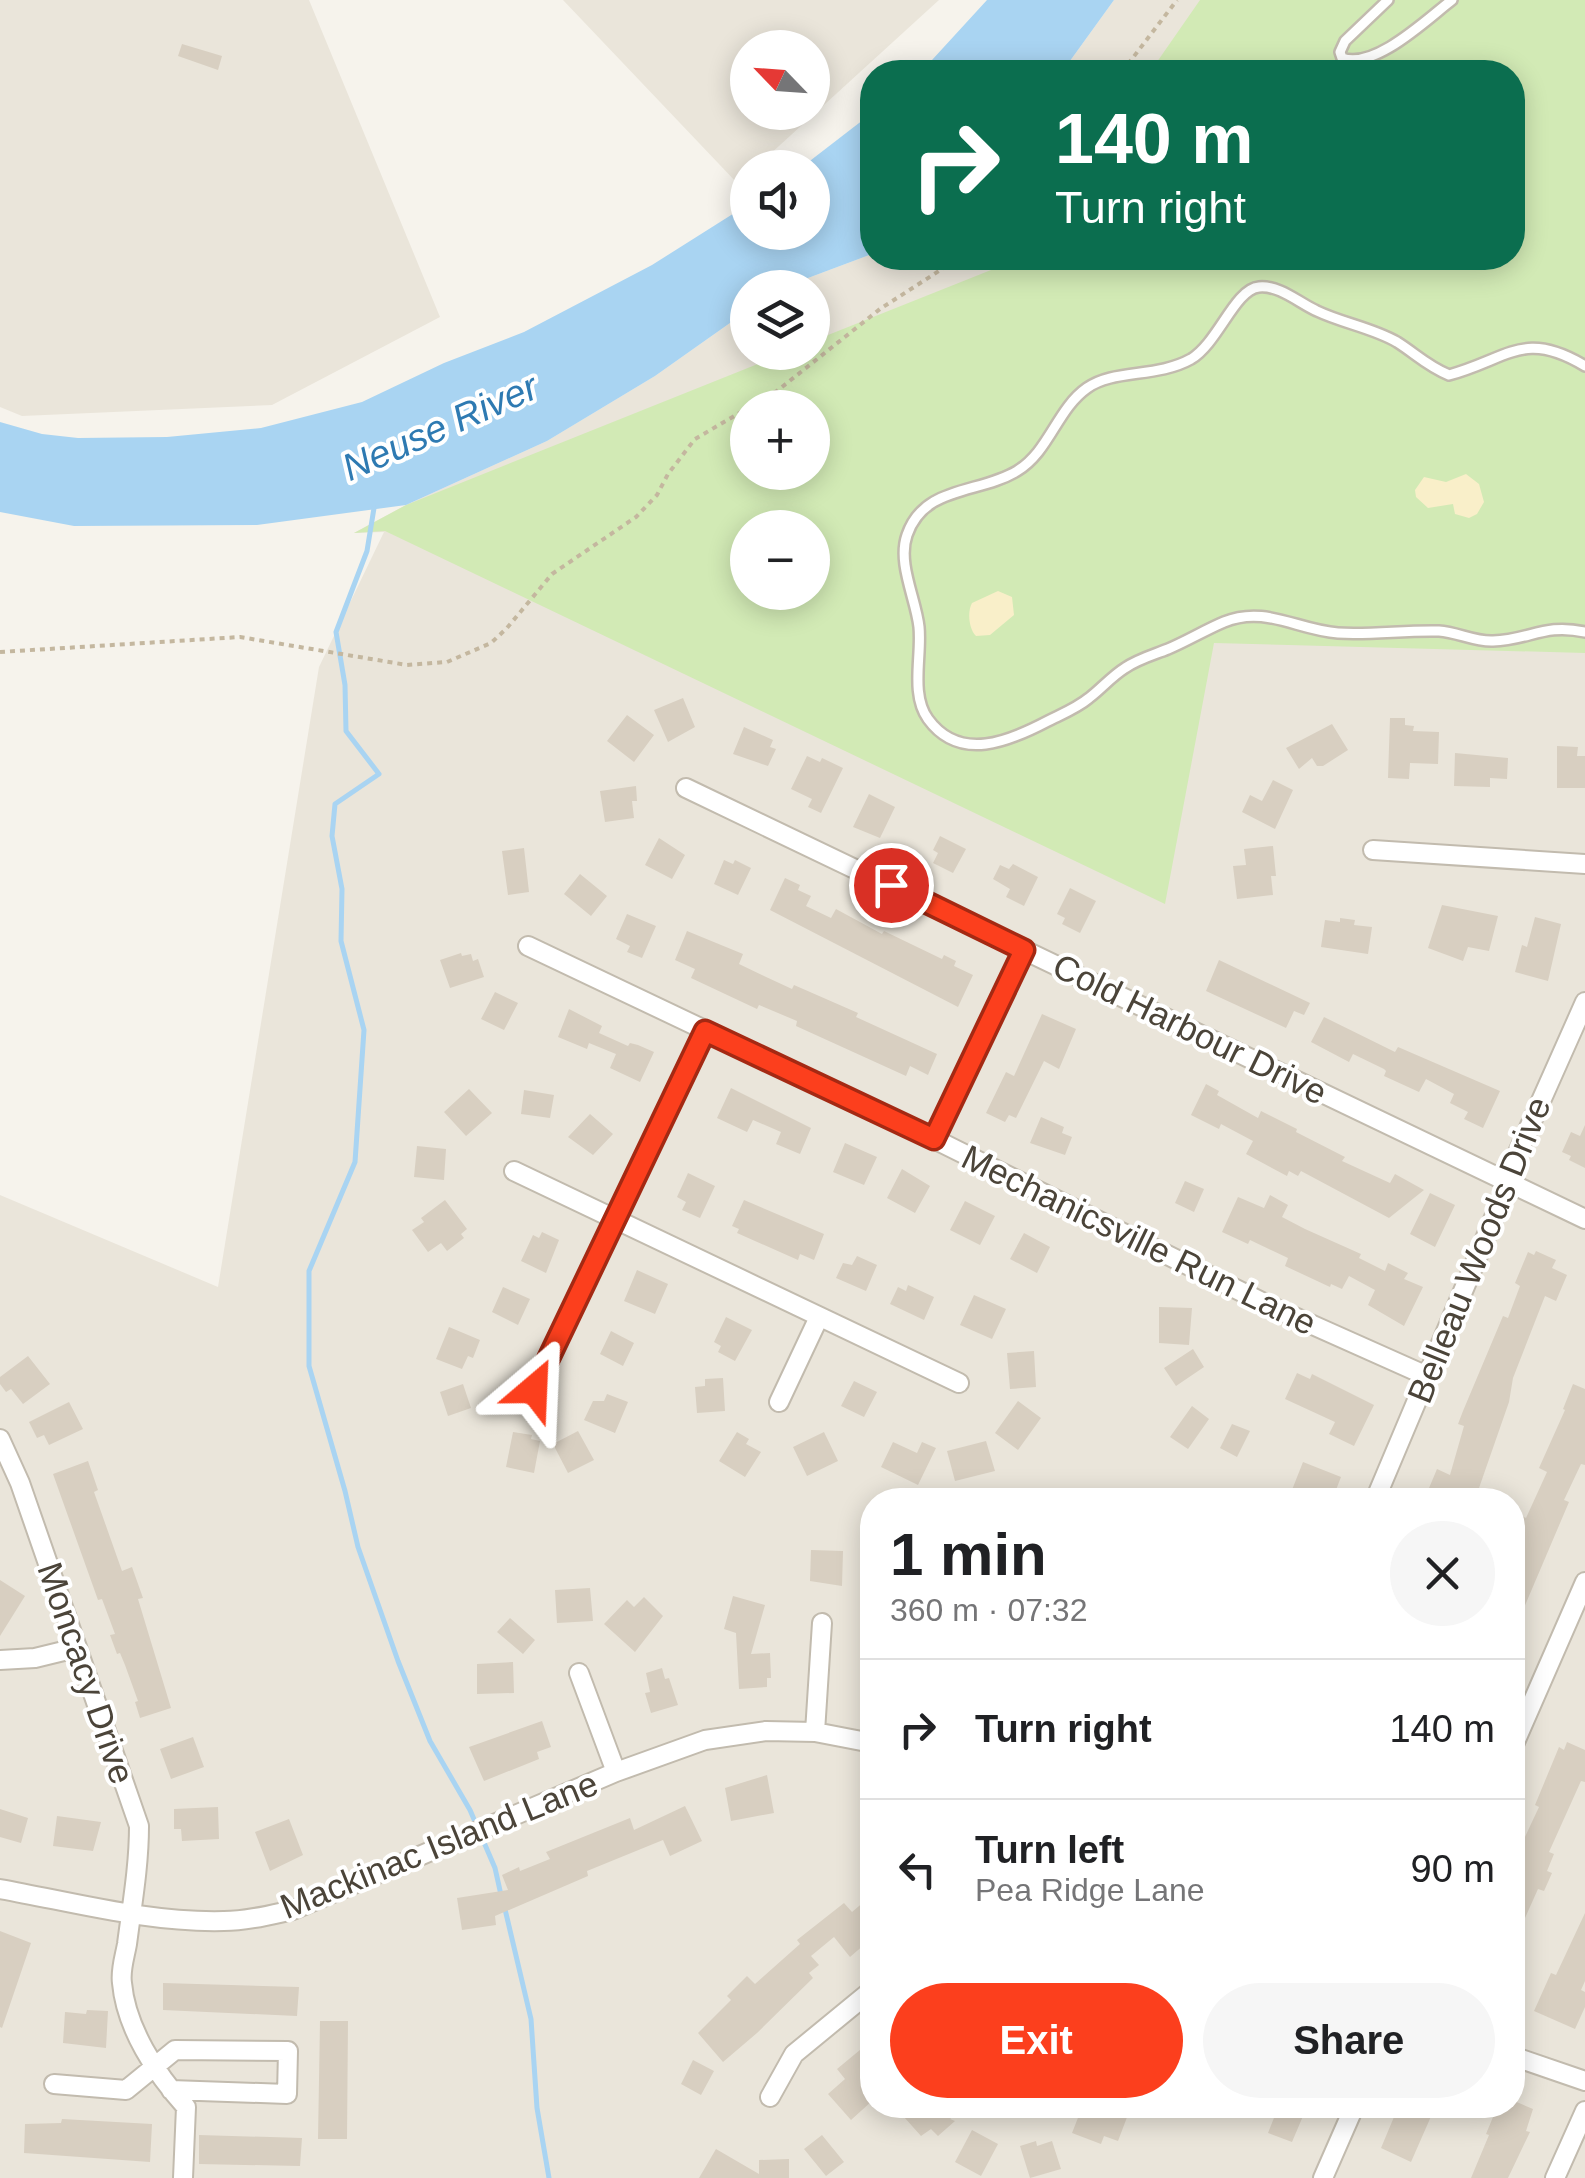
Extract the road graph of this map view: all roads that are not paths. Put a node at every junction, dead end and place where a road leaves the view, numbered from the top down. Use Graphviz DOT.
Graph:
graph roads {
  1 [pos="1388,0"];
  2 [pos="1452,0"];
  3 [pos="1354,60"];
  4 [pos="1362,60"];
  5 [pos="1585,366"];
  6 [pos="1585,632"];
  7 [pos="686,788"];
  8 [pos="1373,850"];
  9 [pos="1585,864"];
  10 [pos="528,946"];
  11 [pos="1024,950"];
  12 [pos="1585,1002"];
  13 [pos="705,1031"];
  14 [pos="934,1139"];
  15 [pos="514,1171"];
  16 [pos="1509,1182"];
  17 [pos="1585,1219"];
  18 [pos="615,1220"];
  19 [pos="819,1317"];
  20 [pos="1427,1376"];
  21 [pos="959,1383"];
  22 [pos="534,1389"];
  23 [pos="780,1402"];
  24 [pos="0,1439"];
  25 [pos="1380,1488"];
  26 [pos="1585,1582"];
  27 [pos="822,1623"];
  28 [pos="76,1648"];
  29 [pos="0,1660"];
  30 [pos="578,1673"];
  31 [pos="1525,1718"];
  32 [pos="815,1732"];
  33 [pos="860,1741"];
  34 [pos="616,1772"];
  35 [pos="0,1888"];
  36 [pos="129,1913"];
  37 [pos="860,2000"];
  38 [pos="1525,2060"];
  39 [pos="156,2067"];
  40 [pos="1585,2081"];
  41 [pos="54,2084"];
  42 [pos="171,2090"];
  43 [pos="770,2097"];
  44 [pos="1585,2111"];
  45 [pos="1349,2118"];
  46 [pos="183,2178"];
  47 [pos="1323,2178"];
  48 [pos="1555,2178"];
  1 -- 3 [label="lane"];
  2 -- 4 [label="lane"];
  5 -- 6 [label="lane"];
  7 -- 11 [label="street, Cold Harbour Drive"];
  8 -- 9 [label="street"];
  10 -- 13 [label="street, Mechanicsville Run Lane"];
  11 -- 14 [label="street"];
  11 -- 16 [label="street, Cold Harbour Drive"];
  12 -- 16 [label="street, Belleau Woods Drive"];
  13 -- 14 [label="street, Mechanicsville Run Lane"];
  13 -- 18 [label="street"];
  14 -- 20 [label="street, Mechanicsville Run Lane"];
  15 -- 18 [label="street"];
  16 -- 17 [label="street, Cold Harbour Drive"];
  16 -- 20 [label="street, Belleau Woods Drive"];
  18 -- 19 [label="street"];
  18 -- 22 [label="street"];
  19 -- 21 [label="street"];
  19 -- 23 [label="street"];
  20 -- 25 [label="street, Belleau Woods Drive"];
  24 -- 28 [label="street, Moncacy Drive"];
  26 -- 31 [label="street"];
  27 -- 32 [label="street"];
  28 -- 29 [label="street"];
  28 -- 36 [label="street, Moncacy Drive"];
  30 -- 34 [label="street"];
  32 -- 33 [label="street, Mackinac Island Lane"];
  32 -- 34 [label="street, Mackinac Island Lane"];
  34 -- 36 [label="street, Mackinac Island Lane"];
  35 -- 36 [label="street, Mackinac Island Lane"];
  36 -- 39 [label="street, Moncacy Drive"];
  37 -- 43 [label="street"];
  38 -- 40 [label="street"];
  39 -- 41 [label="street"];
  39 -- 42 [label="street, Moncacy Drive"];
  39 -- 42 [label="street"];
  42 -- 46 [label="street, Moncacy Drive"];
  44 -- 48 [label="street"];
  45 -- 47 [label="street"];
}
